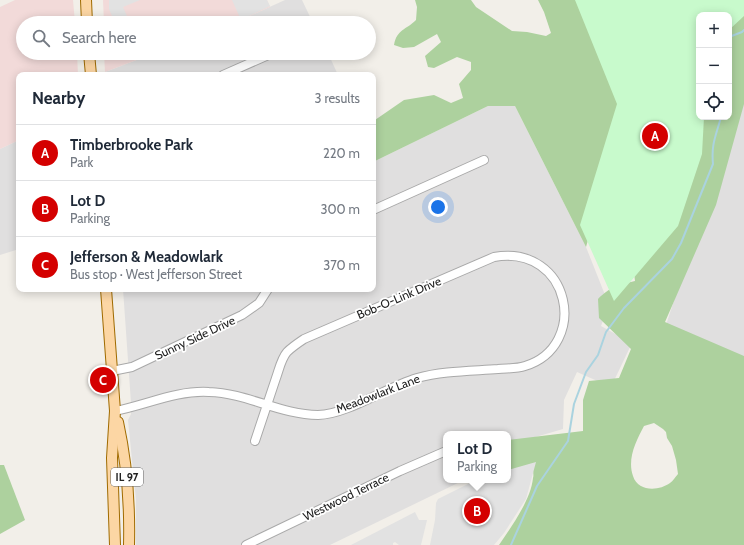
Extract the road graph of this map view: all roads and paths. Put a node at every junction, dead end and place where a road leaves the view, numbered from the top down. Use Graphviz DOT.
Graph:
graph roads {
  1 [pos="86,0"];
  2 [pos="87,16"];
  3 [pos="90,60"];
  4 [pos="256,60"];
  5 [pos="91,72"];
  6 [pos="230,72"];
  7 [pos="484,160"];
  8 [pos="376,209"];
  9 [pos="559,287"];
  10 [pos="106,292"];
  11 [pos="266,292"];
  12 [pos="112,371"];
  13 [pos="267,405"];
  14 [pos="115,411"];
  15 [pos="255,442"];
  16 [pos="443,452"];
  17 [pos="115,545"];
  18 [pos="129,545"];
  19 [pos="246,545"];
  1 -- 2 [label="main road"];
  3 -- 5 [label="main road"];
  4 -- 6 [label="street"];
  7 -- 8 [label="street"];
  9 -- 13 [label="street, Bob-O-Link Drive"];
  9 -- 13 [label="street, Meadowlark Lane"];
  10 -- 12 [label="main road, IL 97"];
  11 -- 12 [label="street, Sunny Side Drive"];
  12 -- 14 [label="main road, IL 97"];
  13 -- 14 [label="street, Meadowlark Lane"];
  13 -- 15 [label="street, Bob-O-Link Drive"];
  14 -- 17 [label="main road, IL 97"];
  14 -- 18 [label="main road, IL 97"];
  16 -- 19 [label="street, Westwood Terrace"];
}
